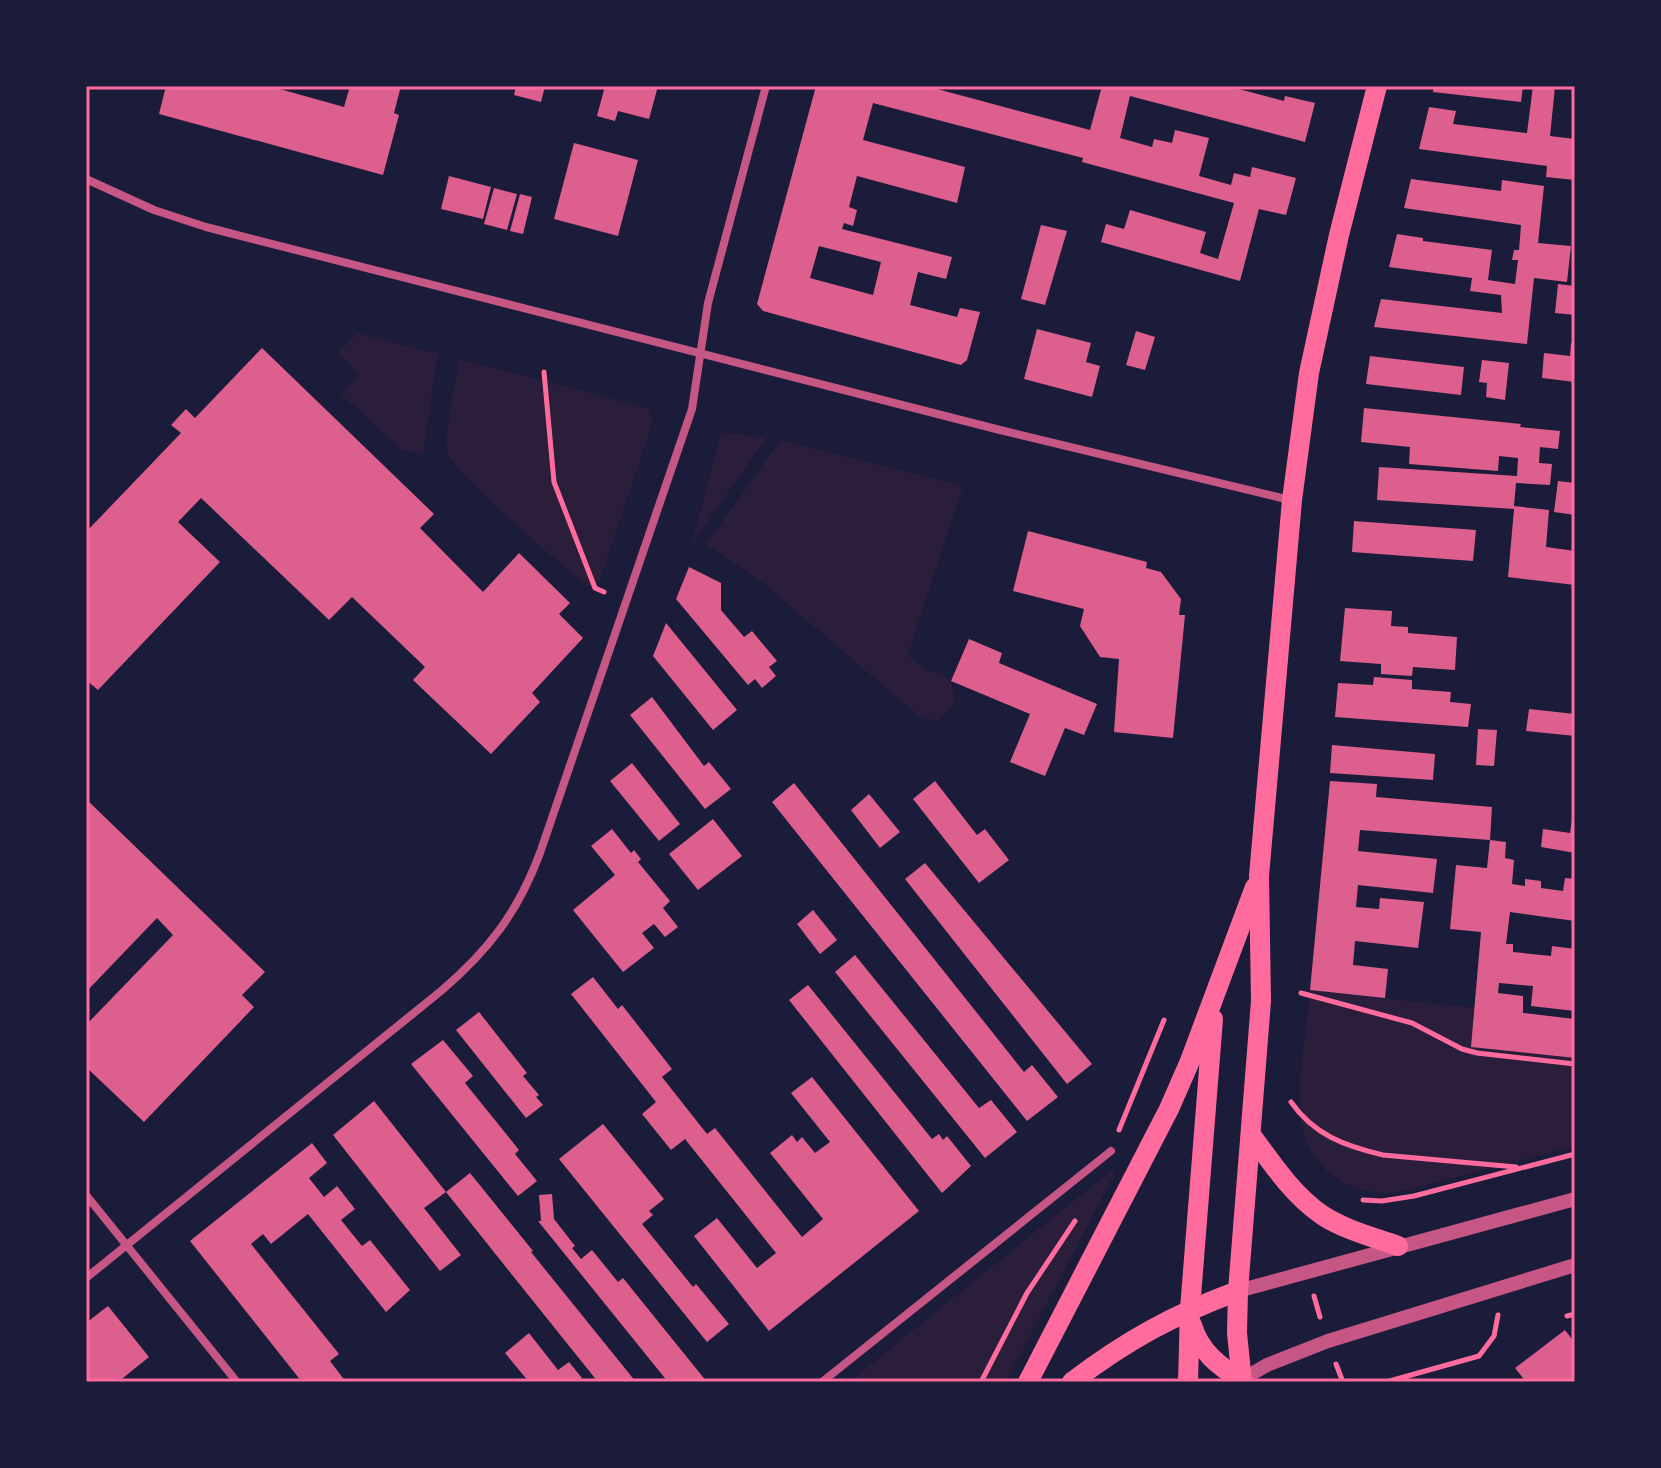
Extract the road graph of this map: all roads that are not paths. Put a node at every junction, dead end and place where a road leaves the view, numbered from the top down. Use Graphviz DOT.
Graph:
graph roads {
  1 [pos="766,86"];
  2 [pos="1377,86"];
  3 [pos="86,179"];
  4 [pos="702,354"];
  5 [pos="1292,500"];
  6 [pos="1259,876"];
  7 [pos="1215,995"];
  8 [pos="1252,1136"];
  9 [pos="1111,1151"];
  10 [pos="86,1195"];
  11 [pos="1575,1199"];
  12 [pos="127,1243"];
  13 [pos="1398,1246"];
  14 [pos="1575,1265"];
  15 [pos="86,1278"];
  16 [pos="1238,1291"];
  17 [pos="1190,1309"];
  18 [pos="1241,1381"];
  19 [pos="237,1382"];
  20 [pos="822,1382"];
  21 [pos="1028,1382"];
  22 [pos="1072,1382"];
  23 [pos="1188,1382"];
  1 -- 4 [label="street"];
  2 -- 5 [label="main road"];
  3 -- 4 [label="street"];
  4 -- 5 [label="street"];
  4 -- 12 [label="street"];
  5 -- 6 [label="main road"];
  6 -- 7 [label="main road"];
  6 -- 8 [label="main road"];
  7 -- 17 [label="main road"];
  7 -- 21 [label="main road"];
  8 -- 13 [label="main road"];
  8 -- 16 [label="main road"];
  9 -- 20 [label="street"];
  10 -- 12 [label="street"];
  11 -- 13 [label="street"];
  12 -- 15 [label="street"];
  12 -- 19 [label="street"];
  13 -- 16 [label="street"];
  14 -- 18 [label="street"];
  16 -- 17 [label="main road"];
  16 -- 18 [label="main road"];
  17 -- 18 [label="main road"];
  17 -- 22 [label="main road"];
  17 -- 23 [label="main road"];
}
